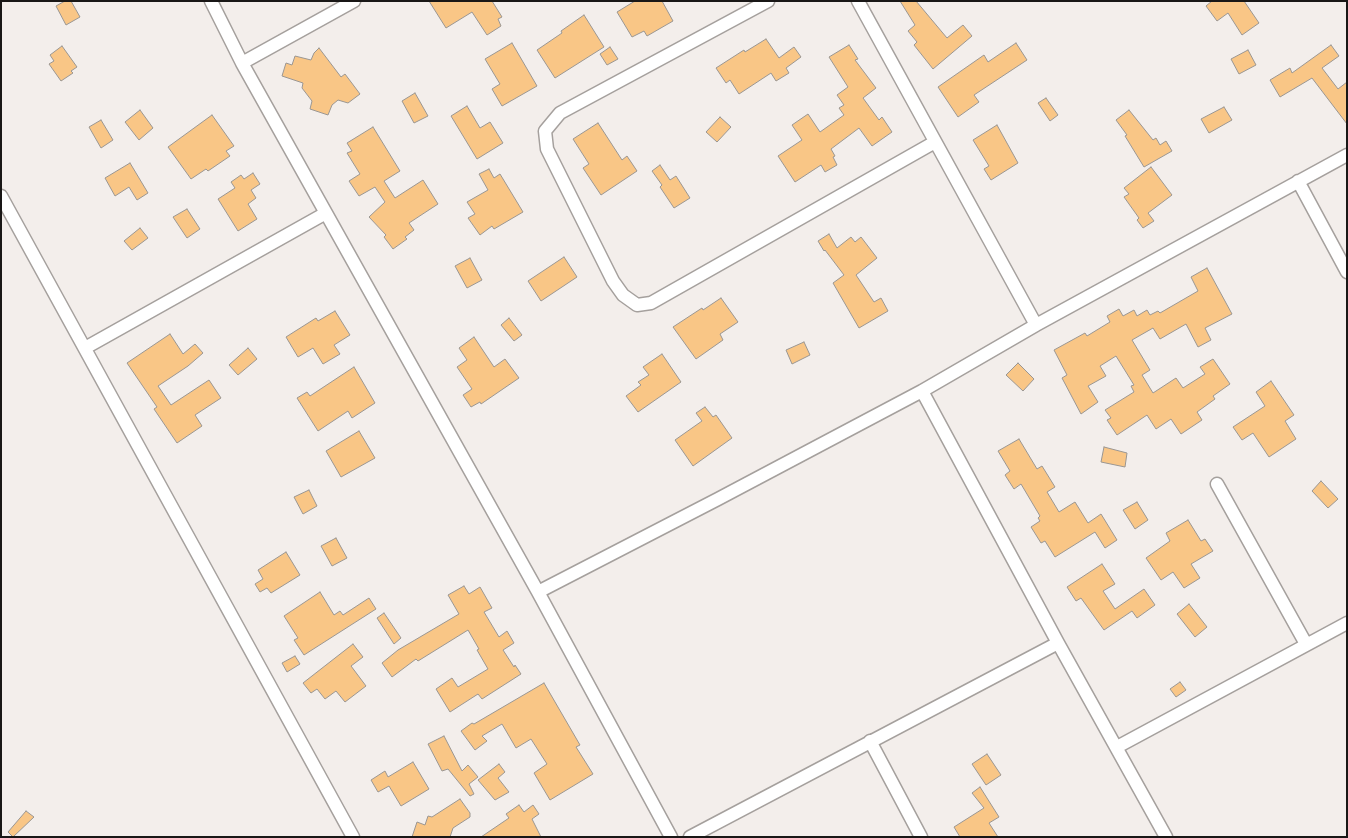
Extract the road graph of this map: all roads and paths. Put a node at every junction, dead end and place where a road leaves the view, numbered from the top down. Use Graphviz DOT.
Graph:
graph roads {
  1 [pos="212,1"];
  2 [pos="354,1"];
  3 [pos="768,1"];
  4 [pos="858,1"];
  5 [pos="242,63"];
  6 [pos="935,142"];
  7 [pos="1347,155"];
  8 [pos="1298,182"];
  9 [pos="1,196"];
  10 [pos="326,213"];
  11 [pos="1347,272"];
  12 [pos="1036,325"];
  13 [pos="85,348"];
  14 [pos="922,391"];
  15 [pos="1217,484"];
  16 [pos="538,592"];
  17 [pos="1347,623"];
  18 [pos="1058,642"];
  19 [pos="1306,644"];
  20 [pos="870,742"];
  21 [pos="1117,747"];
  22 [pos="353,837"];
  23 [pos="671,837"];
  24 [pos="690,837"];
  25 [pos="921,837"];
  26 [pos="1166,837"];
  1 -- 5 [label="street"];
  2 -- 5 [label="street"];
  3 -- 6 [label="street"];
  4 -- 6 [label="street"];
  5 -- 10 [label="street"];
  6 -- 12 [label="street"];
  7 -- 8 [label="street"];
  8 -- 11 [label="street"];
  8 -- 12 [label="street"];
  9 -- 13 [label="street"];
  10 -- 13 [label="street"];
  10 -- 16 [label="street"];
  12 -- 14 [label="street"];
  13 -- 22 [label="street"];
  14 -- 16 [label="street"];
  14 -- 18 [label="street"];
  15 -- 19 [label="street"];
  16 -- 23 [label="street"];
  17 -- 19 [label="street"];
  18 -- 20 [label="street"];
  18 -- 21 [label="street"];
  19 -- 21 [label="street"];
  20 -- 24 [label="street"];
  20 -- 25 [label="street"];
  21 -- 26 [label="street"];
}
